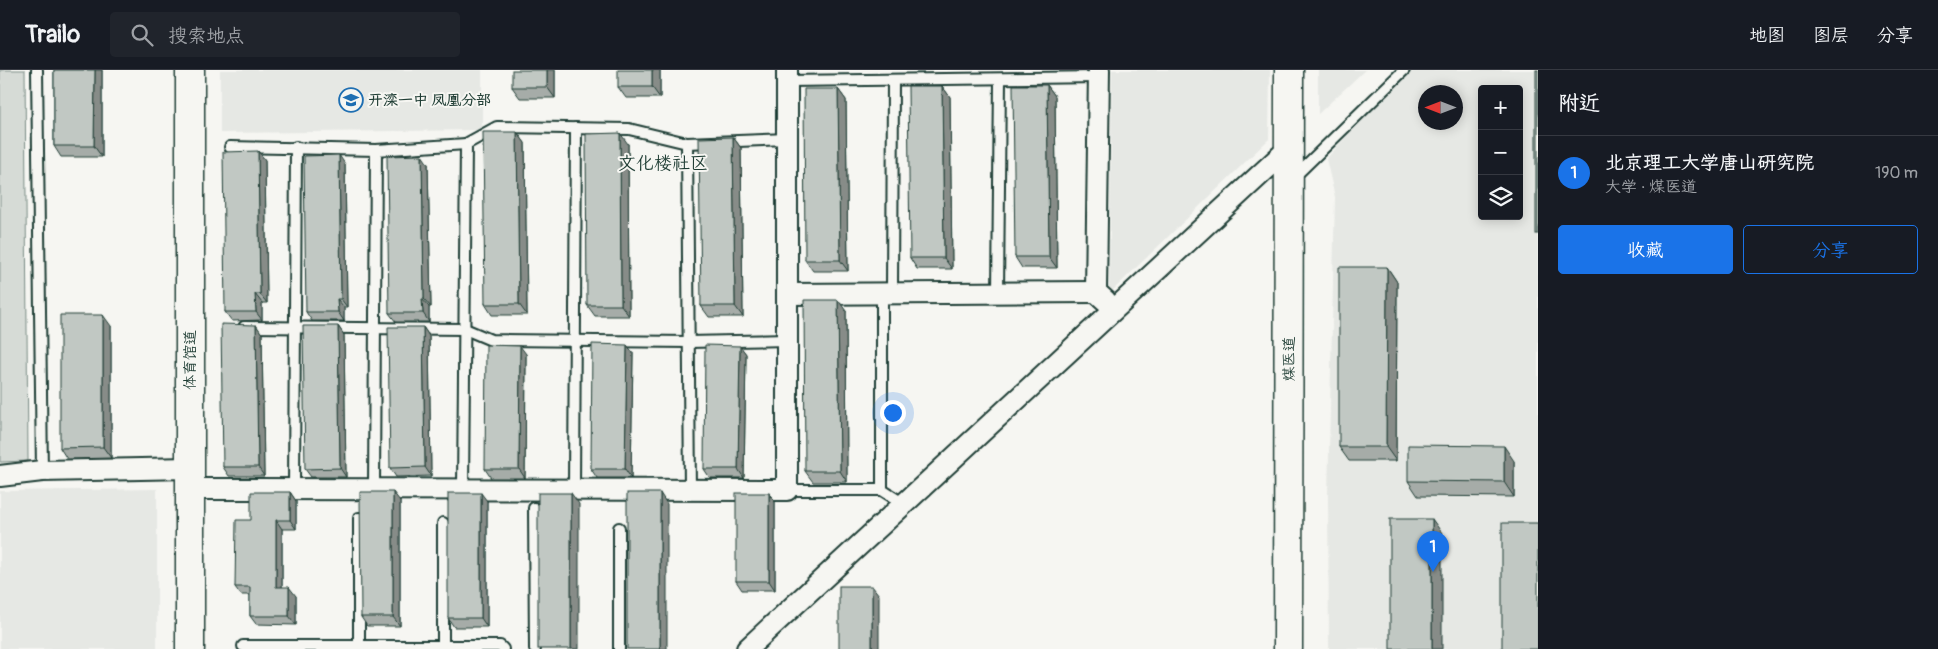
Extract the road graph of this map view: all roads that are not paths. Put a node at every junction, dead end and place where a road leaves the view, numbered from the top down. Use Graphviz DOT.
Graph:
graph roads {
  1 [pos="37,70"];
  2 [pos="190,70"];
  3 [pos="1289,70"];
  4 [pos="1404,70"];
  5 [pos="1099,74"];
  6 [pos="787,76"];
  7 [pos="1000,79"];
  8 [pos="893,81"];
  9 [pos="576,128"];
  10 [pos="787,140"];
  11 [pos="688,142"];
  12 [pos="466,144"];
  13 [pos="230,147"];
  14 [pos="296,147"];
  15 [pos="1289,148"];
  16 [pos="376,150"];
  17 [pos="1289,182"];
  18 [pos="998,292"];
  19 [pos="1096,292"];
  20 [pos="887,293"];
  21 [pos="787,294"];
  22 [pos="1114,310"];
  23 [pos="235,327"];
  24 [pos="295,327"];
  25 [pos="375,327"];
  26 [pos="466,329"];
  27 [pos="787,340"];
  28 [pos="575,341"];
  29 [pos="689,342"];
  30 [pos="42,470"];
  31 [pos="0,476"];
  32 [pos="190,479"];
  33 [pos="294,489"];
  34 [pos="374,489"];
  35 [pos="464,490"];
  36 [pos="574,490"];
  37 [pos="690,490"];
  38 [pos="787,490"];
  39 [pos="882,490"];
  40 [pos="904,504"];
  41 [pos="534,508"];
  42 [pos="359,518"];
  43 [pos="443,523"];
  44 [pos="619,528"];
  45 [pos="243,646"];
  46 [pos="359,646"];
  47 [pos="443,646"];
  48 [pos="190,649"];
  49 [pos="503,649"];
  50 [pos="535,649"];
  51 [pos="619,649"];
  52 [pos="747,649"];
  53 [pos="1288,649"];
  1 -- 30 [label="lane"];
  2 -- 32 [label="street, 体育馆道"];
  3 -- 15 [label="street, 煤医道"];
  4 -- 17 [label="lane"];
  5 -- 7 [label="lane"];
  5 -- 19 [label="street"];
  6 -- 8 [label="lane"];
  6 -- 10 [label="street"];
  7 -- 8 [label="lane"];
  7 -- 18 [label="lane"];
  8 -- 20 [label="lane"];
  9 -- 11 [label="lane"];
  9 -- 12 [label="lane"];
  9 -- 28 [label="lane"];
  10 -- 11 [label="lane"];
  10 -- 21 [label="street"];
  11 -- 29 [label="lane"];
  12 -- 16 [label="lane"];
  12 -- 26 [label="lane"];
  13 -- 14 [label="lane"];
  14 -- 16 [label="lane"];
  14 -- 24 [label="lane"];
  15 -- 17 [label="street, 煤医道"];
  15 -- 22 [label="street"];
  16 -- 25 [label="lane"];
  17 -- 53 [label="street, 煤医道"];
  18 -- 19 [label="street"];
  18 -- 20 [label="street"];
  19 -- 22 [label="street"];
  20 -- 21 [label="street"];
  20 -- 39 [label="lane"];
  21 -- 27 [label="street"];
  22 -- 40 [label="street"];
  23 -- 24 [label="lane"];
  24 -- 25 [label="lane"];
  24 -- 33 [label="lane"];
  25 -- 26 [label="lane"];
  25 -- 34 [label="lane"];
  26 -- 28 [label="lane"];
  26 -- 35 [label="lane"];
  27 -- 29 [label="lane"];
  27 -- 38 [label="street"];
  28 -- 29 [label="lane"];
  28 -- 36 [label="lane"];
  29 -- 37 [label="lane"];
  30 -- 31 [label="street"];
  30 -- 32 [label="street"];
  32 -- 33 [label="street"];
  32 -- 48 [label="street, 体育馆道"];
  33 -- 34 [label="street"];
  34 -- 35 [label="street"];
  35 -- 36 [label="street"];
  36 -- 37 [label="street"];
  37 -- 38 [label="street"];
  38 -- 39 [label="lane"];
  39 -- 40 [label="lane"];
  40 -- 52 [label="street"];
  41 -- 50 [label="lane"];
  42 -- 46 [label="lane"];
  43 -- 47 [label="lane"];
  44 -- 51 [label="lane"];
  45 -- 46 [label="lane"];
  46 -- 47 [label="lane"];
  47 -- 49 [label="lane"];
}
